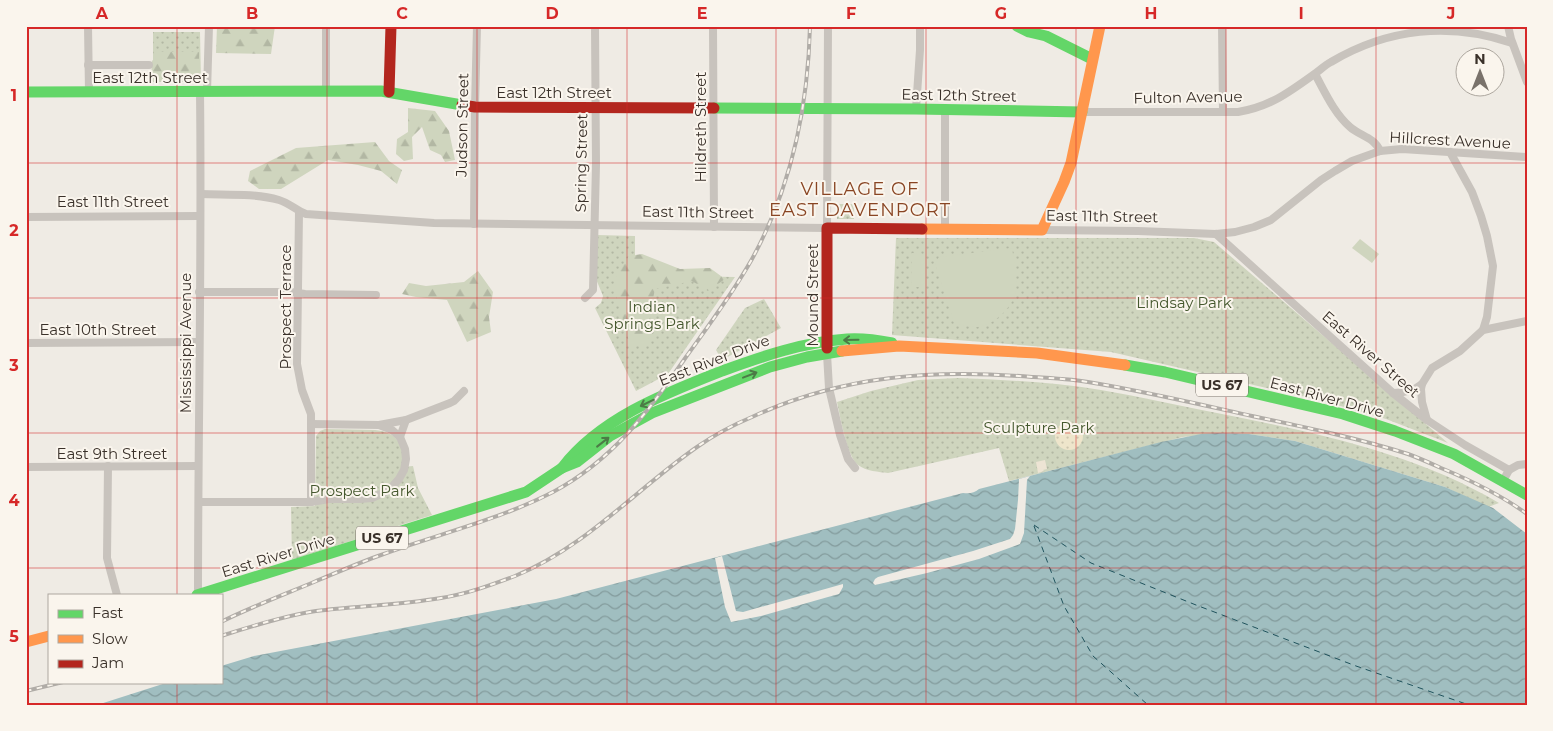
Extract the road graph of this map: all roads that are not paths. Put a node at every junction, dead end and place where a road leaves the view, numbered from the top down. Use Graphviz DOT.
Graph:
graph roads {
  1 [pos="88,26"];
  2 [pos="209,26"];
  3 [pos="326,26"];
  4 [pos="391,26"];
  5 [pos="477,26"];
  6 [pos="595,26"];
  7 [pos="713,26"];
  8 [pos="828,26"];
  9 [pos="920,26"];
  10 [pos="1018,26"];
  11 [pos="1038,26"];
  12 [pos="1100,26"];
  13 [pos="1222,26"];
  14 [pos="1508,26"];
  15 [pos="1046,31"];
  16 [pos="1512,43"];
  17 [pos="1092,59"];
  18 [pos="88,65"];
  19 [pos="149,65"];
  20 [pos="1315,74"];
  21 [pos="1527,82"];
  22 [pos="326,91"];
  23 [pos="26,92"];
  24 [pos="89,92"];
  25 [pos="203,92"];
  26 [pos="389,92"];
  27 [pos="475,107"];
  28 [pos="596,107"];
  29 [pos="714,108"];
  30 [pos="827,108"];
  31 [pos="916,109"];
  32 [pos="945,110"];
  33 [pos="1082,112"];
  34 [pos="1223,112"];
  35 [pos="1380,151"];
  36 [pos="1450,152"];
  37 [pos="1527,157"];
  38 [pos="201,194"];
  39 [pos="300,212"];
  40 [pos="200,216"];
  41 [pos="26,217"];
  42 [pos="474,224"];
  43 [pos="594,226"];
  44 [pos="714,227"];
  45 [pos="827,228"];
  46 [pos="945,229"];
  47 [pos="1042,230"];
  48 [pos="1216,234"];
  49 [pos="199,292"];
  50 [pos="298,293"];
  51 [pos="376,295"];
  52 [pos="585,298"];
  53 [pos="1527,321"];
  54 [pos="1483,330"];
  55 [pos="827,341"];
  56 [pos="199,342"];
  57 [pos="26,343"];
  58 [pos="899,346"];
  59 [pos="827,354"];
  60 [pos="1422,384"];
  61 [pos="464,391"];
  62 [pos="1393,393"];
  63 [pos="406,420"];
  64 [pos="1427,420"];
  65 [pos="311,424"];
  66 [pos="379,425"];
  67 [pos="400,437"];
  68 [pos="1527,464"];
  69 [pos="108,466"];
  70 [pos="198,466"];
  71 [pos="26,467"];
  72 [pos="562,468"];
  73 [pos="855,468"];
  74 [pos="1509,470"];
  75 [pos="1503,481"];
  76 [pos="1527,495"];
  77 [pos="199,502"];
  78 [pos="311,502"];
  79 [pos="117,594"];
  80 [pos="198,594"];
  81 [pos="201,594"];
  82 [pos="48,636"];
  83 [pos="27,640"];
  1 -- 18 [label="street"];
  2 -- 25 [label="street, Mississippi Avenue"];
  3 -- 22 [label="street"];
  4 -- 26 [label="main road"];
  5 -- 27 [label="street, Judson Street"];
  6 -- 28 [label="street, Spring Street"];
  7 -- 29 [label="street, Hildreth Street"];
  8 -- 30 [label="street, Mound Street"];
  9 -- 31 [label="street"];
  10 -- 15 [label="main road"];
  11 -- 15 [label="main road"];
  12 -- 17 [label="main road"];
  13 -- 34 [label="street"];
  14 -- 16 [label="street"];
  15 -- 17 [label="main road"];
  16 -- 20 [label="street, Fulton Avenue"];
  16 -- 21 [label="street"];
  17 -- 33 [label="main road"];
  18 -- 19 [label="street"];
  18 -- 24 [label="street"];
  20 -- 34 [label="street, Fulton Avenue"];
  20 -- 35 [label="street"];
  22 -- 25 [label="main road, East 12th Street"];
  22 -- 26 [label="main road, East 12th Street"];
  23 -- 24 [label="main road, East 12th Street"];
  24 -- 25 [label="main road, East 12th Street"];
  25 -- 38 [label="street, Mississippi Avenue"];
  26 -- 27 [label="main road, East 12th Street"];
  27 -- 28 [label="main road, East 12th Street"];
  27 -- 42 [label="street, Judson Street"];
  28 -- 29 [label="main road, East 12th Street"];
  28 -- 43 [label="street, Spring Street"];
  29 -- 30 [label="main road, East 12th Street"];
  29 -- 44 [label="street, Hildreth Street"];
  30 -- 31 [label="main road, East 12th Street"];
  30 -- 45 [label="street, Mound Street"];
  31 -- 32 [label="main road, East 12th Street"];
  32 -- 33 [label="main road, East 12th Street"];
  32 -- 46 [label="street"];
  33 -- 34 [label="street, Fulton Avenue"];
  33 -- 47 [label="main road"];
  35 -- 36 [label="street, Hillcrest Avenue"];
  35 -- 48 [label="street, Hillcrest Avenue"];
  36 -- 37 [label="street, Hillcrest Avenue"];
  36 -- 54 [label="street"];
  38 -- 39 [label="street"];
  38 -- 40 [label="street, Mississippi Avenue"];
  39 -- 42 [label="street, East 11th Street"];
  39 -- 50 [label="street, Prospect Terrace"];
  40 -- 41 [label="street, East 11th Street"];
  40 -- 49 [label="street, Mississippi Avenue"];
  42 -- 43 [label="street, East 11th Street"];
  43 -- 44 [label="street, East 11th Street"];
  43 -- 52 [label="street, Spring Street"];
  44 -- 45 [label="street, East 11th Street"];
  45 -- 46 [label="main road, East 11th Street"];
  45 -- 55 [label="main road, Mound Street"];
  46 -- 47 [label="main road, East 11th Street"];
  47 -- 48 [label="street, East 11th Street"];
  48 -- 62 [label="street, East River Street"];
  49 -- 50 [label="street"];
  49 -- 56 [label="street, Mississippi Avenue"];
  50 -- 51 [label="street"];
  50 -- 65 [label="street, Prospect Terrace"];
  53 -- 54 [label="street"];
  54 -- 60 [label="street"];
  58 -- 55 [label="main road, East River Drive / US 67, one-way"];
  55 -- 59 [label="main road, Mound Street"];
  55 -- 72 [label="main road, East River Drive / US 67, one-way"];
  56 -- 57 [label="street, East 10th Street"];
  56 -- 70 [label="street, Mississippi Avenue"];
  58 -- 59 [label="main road, East River Drive / US 67"];
  58 -- 75 [label="main road, East River Drive / US 67"];
  72 -- 59 [label="main road, East River Drive / US 67, one-way"];
  59 -- 73 [label="street, Mound Street"];
  60 -- 62 [label="street"];
  60 -- 64 [label="street"];
  61 -- 63 [label="street"];
  62 -- 64 [label="street, East River Street"];
  63 -- 66 [label="street"];
  63 -- 67 [label="street"];
  64 -- 74 [label="street, East River Street"];
  65 -- 66 [label="street"];
  65 -- 78 [label="street, Prospect Terrace"];
  66 -- 67 [label="street"];
  67 -- 78 [label="street"];
  68 -- 74 [label="street"];
  69 -- 70 [label="street, East 9th Street"];
  69 -- 71 [label="street, East 9th Street"];
  69 -- 79 [label="street"];
  70 -- 77 [label="street, Mississippi Avenue"];
  72 -- 81 [label="main road, East River Drive / US 67"];
  74 -- 75 [label="street"];
  75 -- 76 [label="main road, East River Drive / US 67"];
  77 -- 78 [label="street"];
  77 -- 80 [label="street, Mississippi Avenue"];
  82 -- 83 [label="main road"];
}
